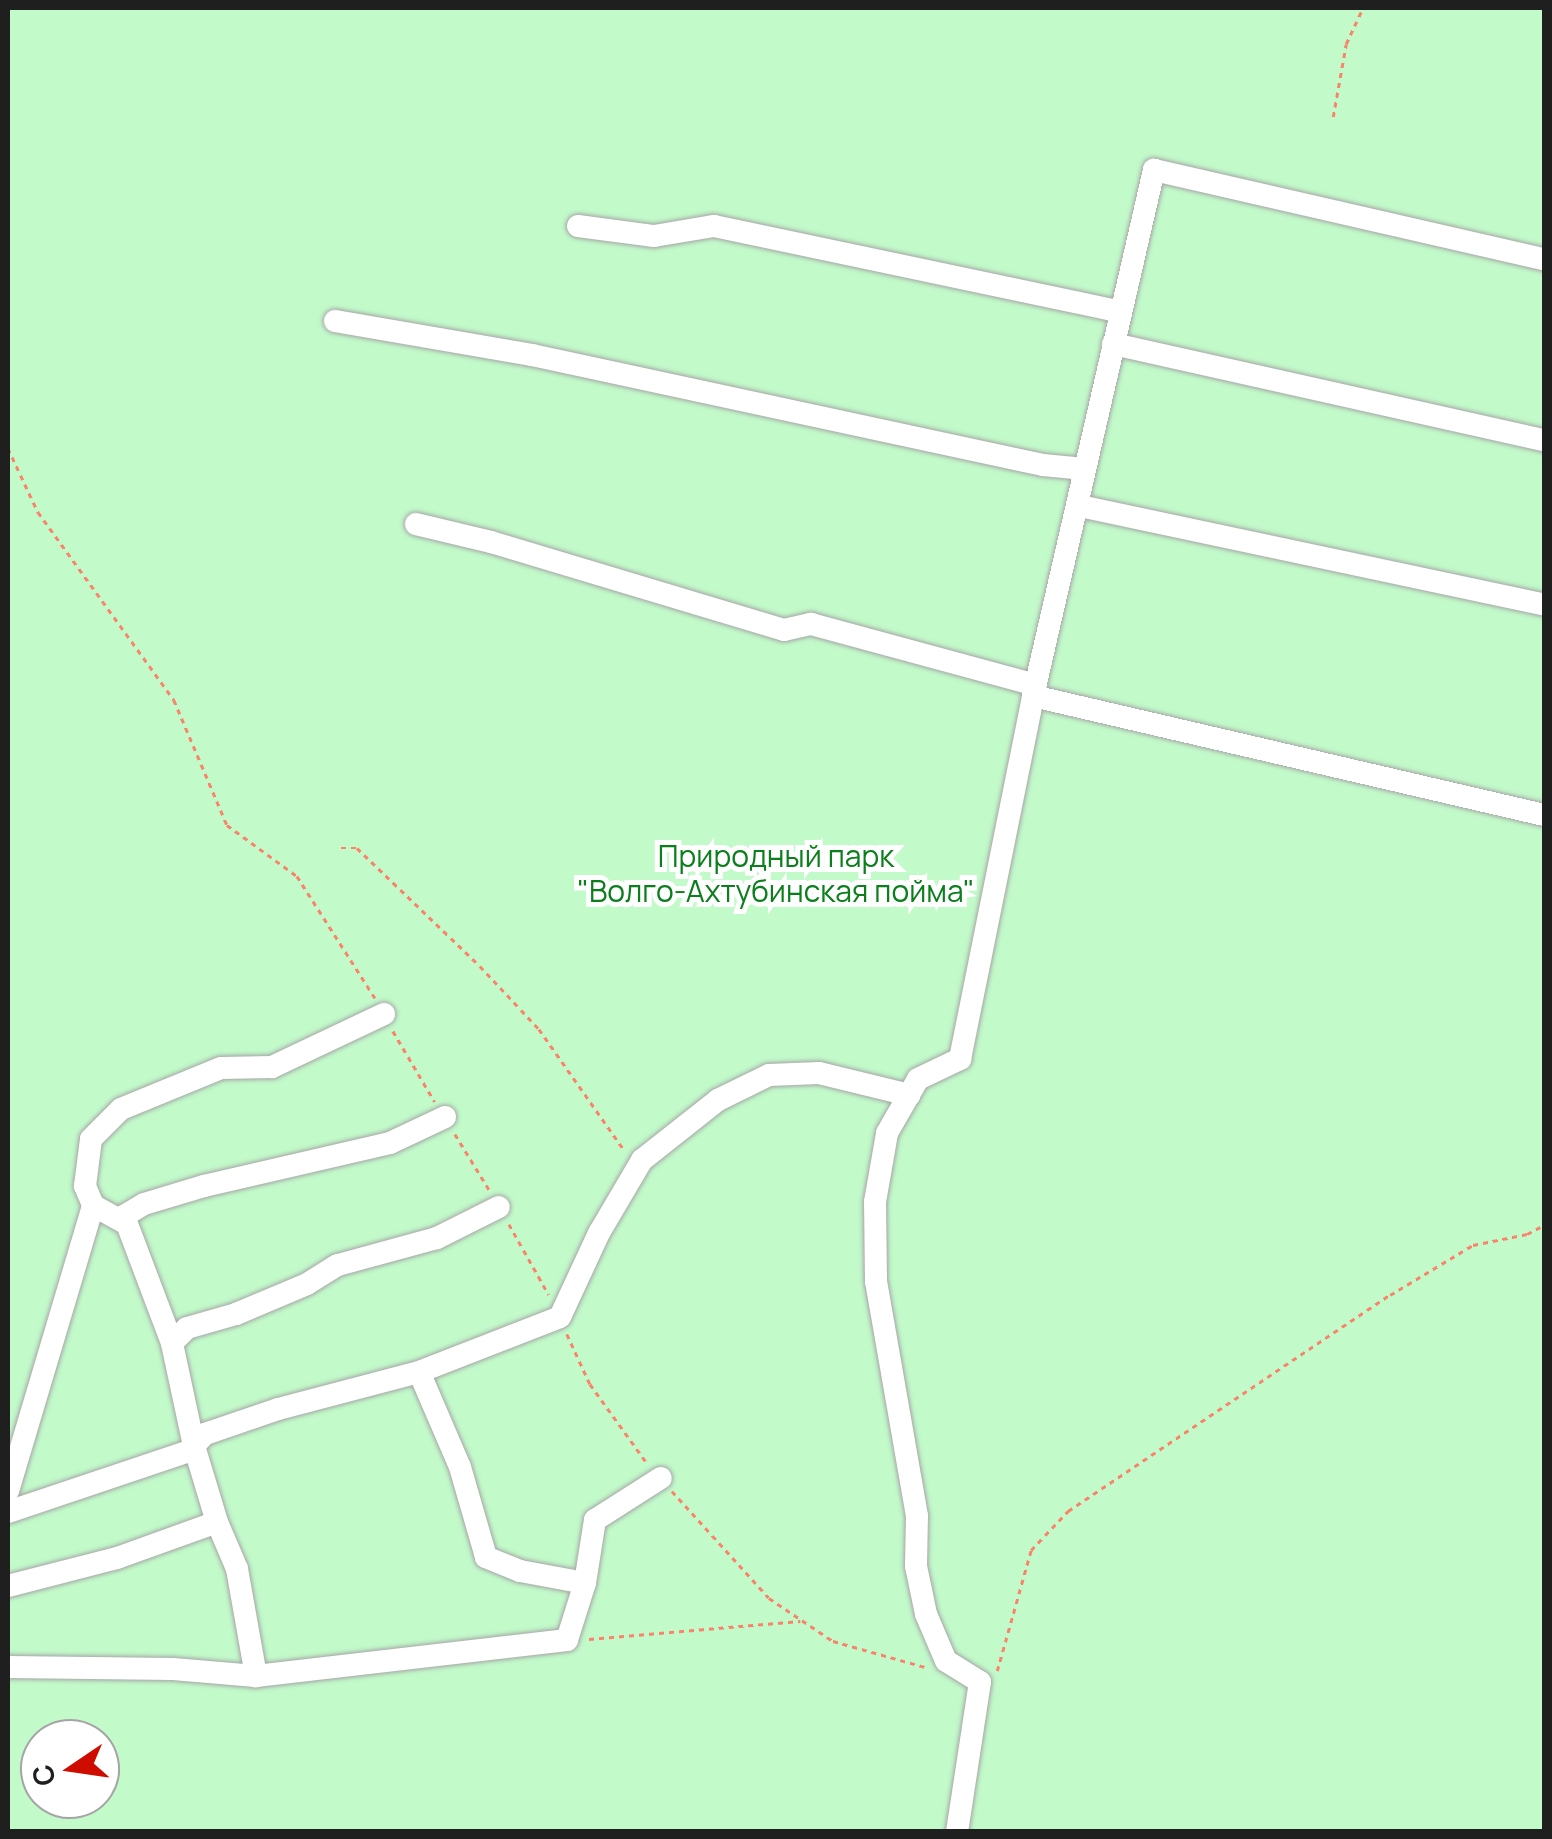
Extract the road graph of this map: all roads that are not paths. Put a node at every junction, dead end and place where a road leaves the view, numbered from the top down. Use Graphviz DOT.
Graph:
graph roads {
  1 [pos="578,226"];
  2 [pos="1544,258"];
  3 [pos="1118,311"];
  4 [pos="336,321"];
  5 [pos="1113,344"];
  6 [pos="1544,440"];
  7 [pos="1086,469"];
  8 [pos="1080,506"];
  9 [pos="416,524"];
  10 [pos="1544,605"];
  11 [pos="1035,690"];
  12 [pos="1544,815"];
  13 [pos="384,1014"];
  14 [pos="909,1095"];
  15 [pos="445,1117"];
  16 [pos="93,1204"];
  17 [pos="499,1207"];
  18 [pos="124,1223"];
  19 [pos="172,1343"];
  20 [pos="419,1372"];
  21 [pos="194,1446"];
  22 [pos="661,1478"];
  23 [pos="8,1491"];
  24 [pos="8,1512"];
  25 [pos="217,1522"];
  26 [pos="585,1582"];
  27 [pos="8,1586"];
  28 [pos="8,1667"];
  29 [pos="256,1676"];
  30 [pos="957,1832"];
  1 -- 3 [label="street"];
  2 -- 3 [label="street"];
  3 -- 5 [label="street"];
  4 -- 7 [label="street"];
  5 -- 6 [label="street"];
  5 -- 7 [label="street"];
  7 -- 8 [label="street"];
  8 -- 10 [label="street"];
  8 -- 11 [label="street"];
  9 -- 11 [label="street"];
  11 -- 12 [label="street"];
  11 -- 14 [label="street"];
  13 -- 16 [label="street"];
  14 -- 20 [label="street"];
  14 -- 30 [label="street"];
  15 -- 18 [label="street"];
  16 -- 18 [label="street"];
  16 -- 23 [label="street"];
  17 -- 19 [label="street"];
  18 -- 19 [label="street"];
  19 -- 21 [label="street"];
  20 -- 21 [label="street"];
  20 -- 26 [label="street"];
  21 -- 24 [label="street"];
  21 -- 25 [label="street"];
  22 -- 26 [label="street"];
  25 -- 27 [label="street"];
  25 -- 29 [label="street"];
  26 -- 29 [label="street"];
  28 -- 29 [label="street"];
}
